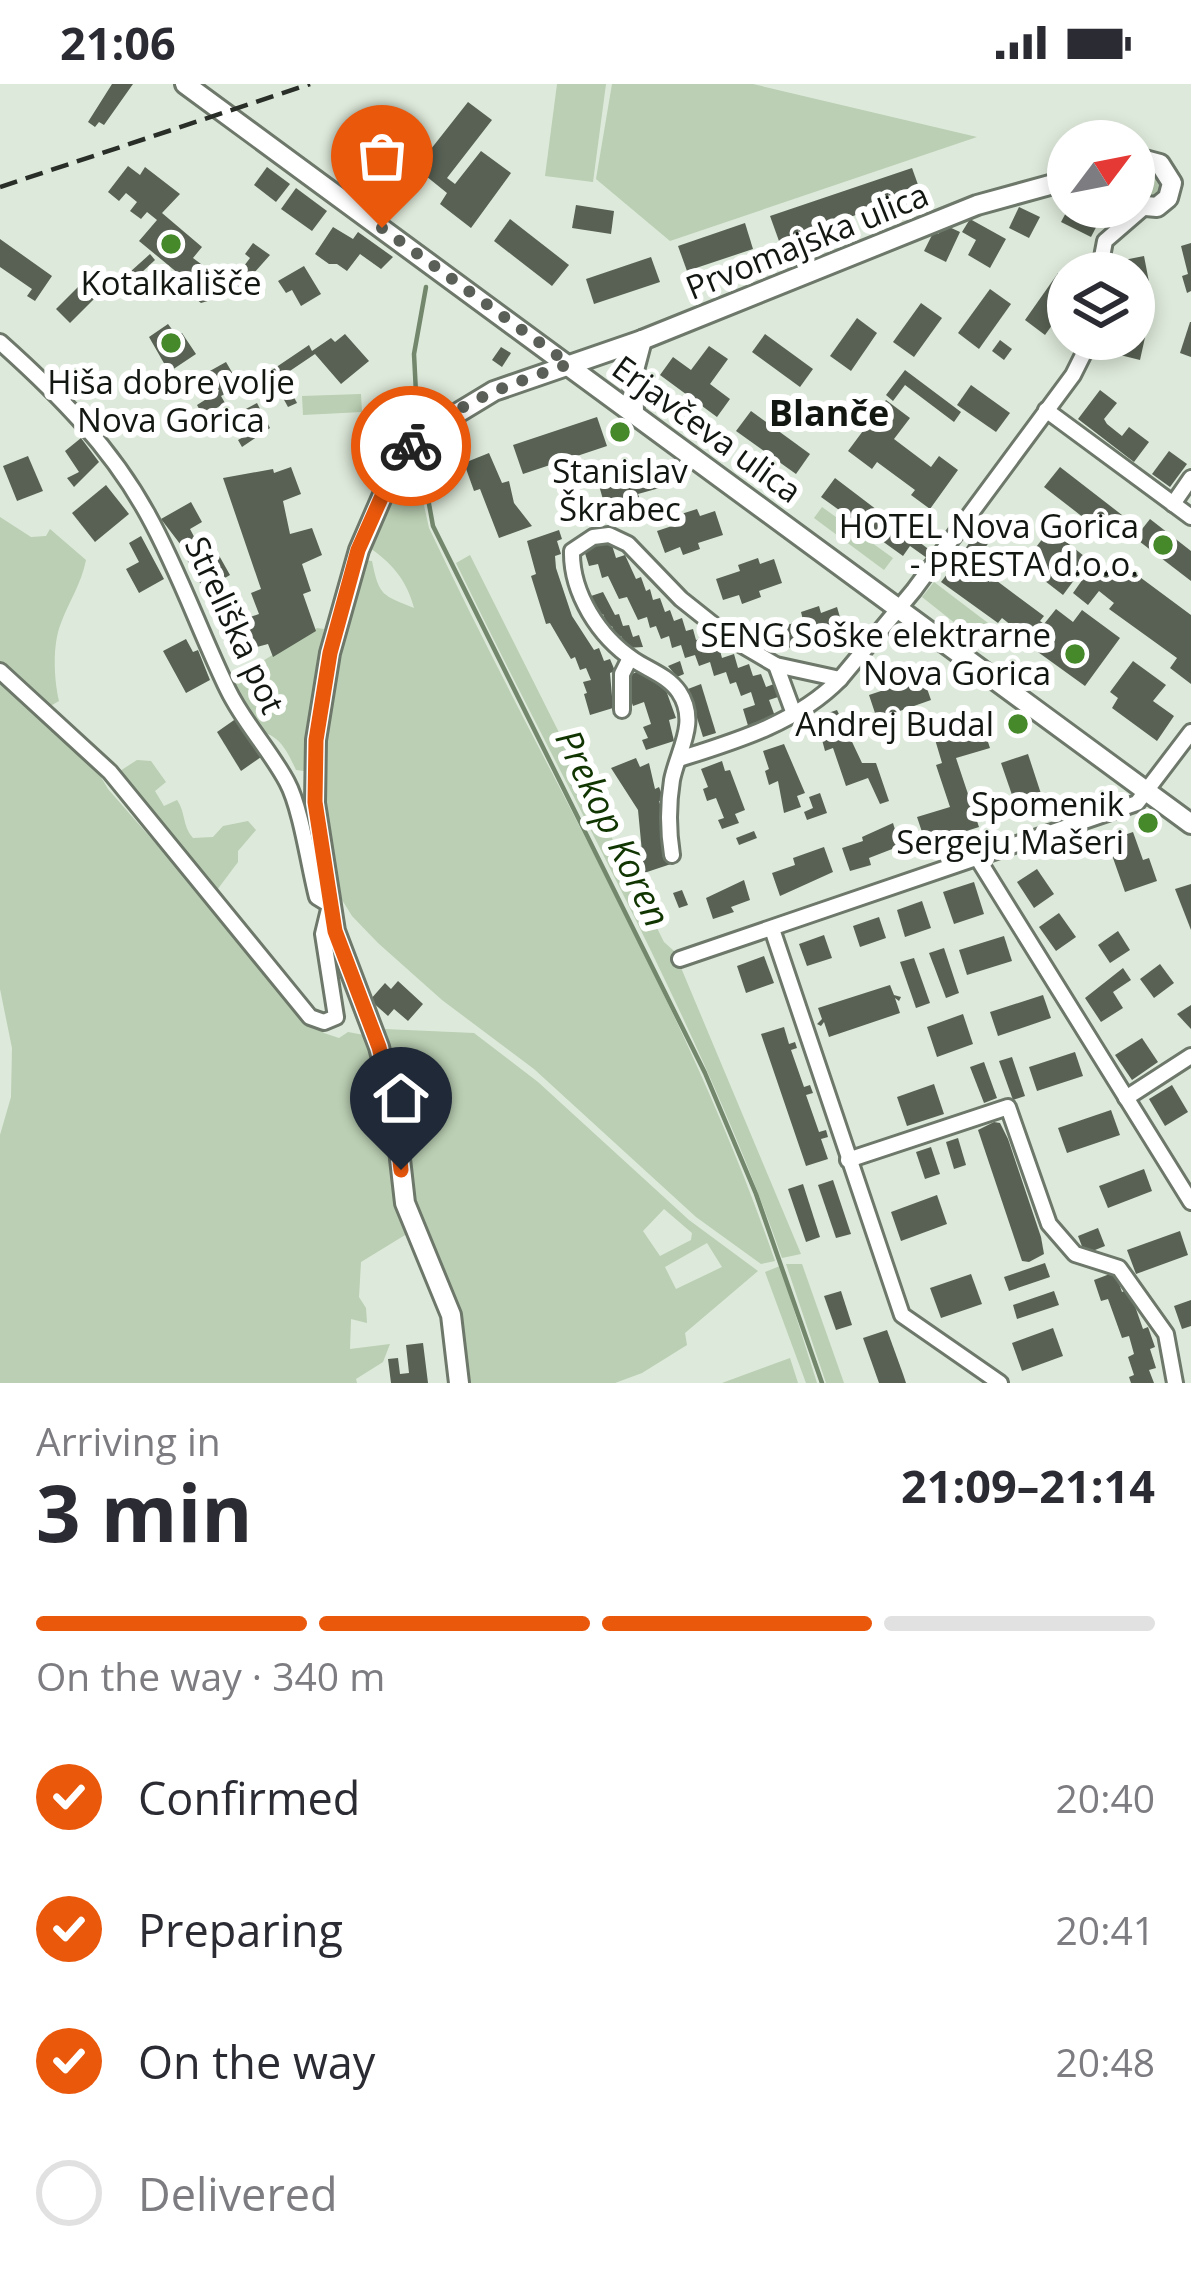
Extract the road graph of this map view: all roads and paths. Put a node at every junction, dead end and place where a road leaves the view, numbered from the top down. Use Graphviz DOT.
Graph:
graph roads {
  1 [pos="192,87"];
  2 [pos="1155,163"];
  3 [pos="1047,186"];
  4 [pos="1181,192"];
  5 [pos="1155,207"];
  6 [pos="642,340"];
  7 [pos="0,342"];
  8 [pos="1082,360"];
  9 [pos="569,364"];
  10 [pos="1046,410"];
  11 [pos="634,412"];
  12 [pos="1191,478"];
  13 [pos="1172,503"];
  14 [pos="1191,517"];
  15 [pos="898,607"];
  16 [pos="630,658"];
  17 [pos="776,665"];
  18 [pos="0,670"];
  19 [pos="840,679"];
  20 [pos="622,710"];
  21 [pos="794,715"];
  22 [pos="1191,732"];
  23 [pos="679,759"];
  24 [pos="1146,791"];
  25 [pos="1191,824"];
  26 [pos="672,854"];
  27 [pos="978,860"];
  28 [pos="330,905"];
  29 [pos="772,929"];
  30 [pos="680,958"];
  31 [pos="1191,1056"];
  32 [pos="1126,1098"];
  33 [pos="848,1160"];
  34 [pos="1191,1202"];
  35 [pos="459,1383"];
  36 [pos="1000,1383"];
  37 [pos="1174,1383"];
  1 -- 9 [label="street, Erjavčeva ulica"];
  2 -- 4 [label="street"];
  3 -- 6 [label="street, Prvomajska ulica"];
  4 -- 5 [label="street"];
  6 -- 9 [label="street, Prvomajska ulica"];
  6 -- 11 [label="street"];
  7 -- 28 [label="street, Streliška pot"];
  8 -- 10 [label="street"];
  9 -- 11 [label="street, Erjavčeva ulica"];
  9 -- 28 [label="street, Prvomajska ulica"];
  10 -- 13 [label="street"];
  10 -- 15 [label="street"];
  11 -- 15 [label="street, Erjavčeva ulica"];
  12 -- 13 [label="street"];
  13 -- 14 [label="street"];
  15 -- 19 [label="street"];
  15 -- 24 [label="street, Erjavčeva ulica"];
  16 -- 17 [label="street"];
  16 -- 20 [label="street"];
  16 -- 23 [label="street"];
  17 -- 19 [label="street"];
  17 -- 21 [label="street"];
  18 -- 28 [label="street"];
  19 -- 21 [label="street"];
  21 -- 23 [label="street"];
  22 -- 24 [label="street"];
  23 -- 26 [label="street"];
  24 -- 25 [label="street, Erjavčeva ulica"];
  24 -- 27 [label="street"];
  27 -- 29 [label="street"];
  27 -- 32 [label="street"];
  28 -- 35 [label="street, Streliška pot"];
  29 -- 30 [label="street"];
  29 -- 33 [label="street"];
  31 -- 32 [label="street"];
  32 -- 34 [label="street"];
  33 -- 36 [label="street"];
  33 -- 37 [label="street"];
}
